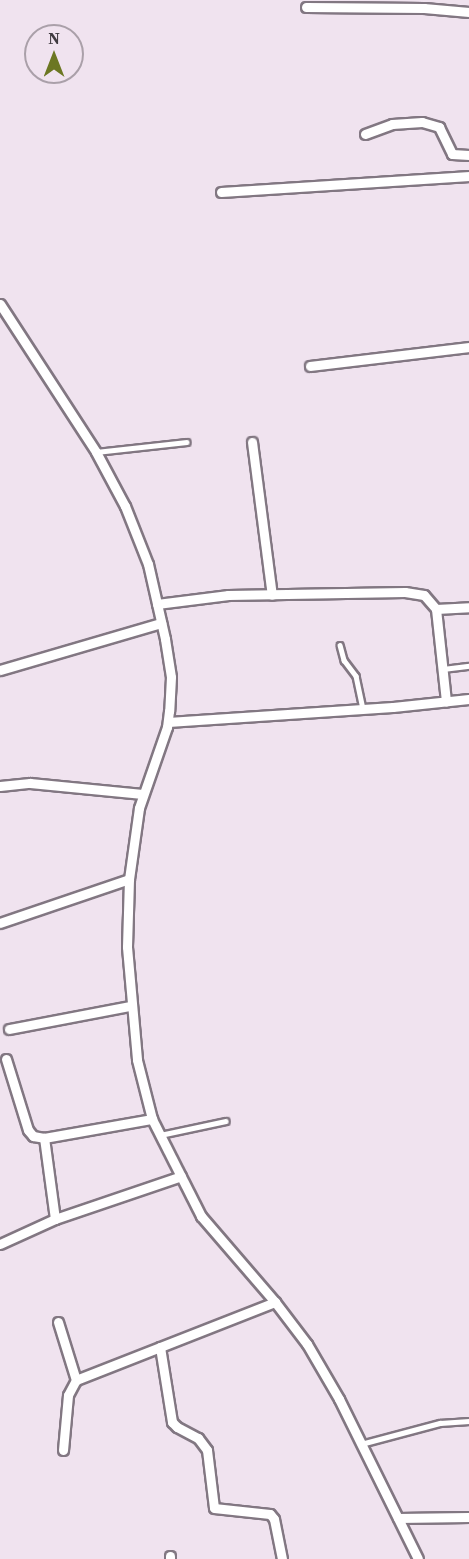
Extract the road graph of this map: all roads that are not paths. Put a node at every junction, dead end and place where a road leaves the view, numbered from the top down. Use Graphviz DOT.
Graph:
graph roads {
  1 [pos="306,7"];
  2 [pos="469,12"];
  3 [pos="364,134"];
  4 [pos="469,155"];
  5 [pos="469,176"];
  6 [pos="221,192"];
  7 [pos="0,303"];
  8 [pos="469,347"];
  9 [pos="310,366"];
  10 [pos="186,441"];
  11 [pos="252,442"];
  12 [pos="96,452"];
  13 [pos="272,595"];
  14 [pos="157,604"];
  15 [pos="469,607"];
  16 [pos="436,609"];
  17 [pos="161,623"];
  18 [pos="340,645"];
  19 [pos="469,666"];
  20 [pos="443,669"];
  21 [pos="0,670"];
  22 [pos="469,699"];
  23 [pos="446,701"];
  24 [pos="363,709"];
  25 [pos="168,722"];
  26 [pos="0,786"];
  27 [pos="142,794"];
  28 [pos="129,879"];
  29 [pos="0,923"];
  30 [pos="130,1006"];
  31 [pos="9,1029"];
  32 [pos="6,1059"];
  33 [pos="152,1119"];
  34 [pos="226,1121"];
  35 [pos="160,1135"];
  36 [pos="44,1138"];
  37 [pos="181,1176"];
  38 [pos="55,1219"];
  39 [pos="0,1244"];
  40 [pos="275,1302"];
  41 [pos="58,1322"];
  42 [pos="160,1347"];
  43 [pos="76,1380"];
  44 [pos="469,1421"];
  45 [pos="361,1444"];
  46 [pos="63,1450"];
  47 [pos="469,1517"];
  48 [pos="398,1518"];
  49 [pos="282,1559"];
  50 [pos="418,1559"];
  1 -- 2 [label="street"];
  3 -- 4 [label="street"];
  5 -- 6 [label="street"];
  7 -- 12 [label="street"];
  8 -- 9 [label="street"];
  10 -- 12 [label="lane"];
  11 -- 13 [label="street"];
  12 -- 14 [label="street"];
  13 -- 14 [label="street"];
  13 -- 16 [label="street"];
  14 -- 17 [label="street"];
  15 -- 16 [label="street"];
  16 -- 20 [label="street"];
  17 -- 21 [label="street"];
  17 -- 25 [label="street"];
  18 -- 24 [label="lane"];
  19 -- 20 [label="lane"];
  20 -- 23 [label="street"];
  22 -- 23 [label="street"];
  23 -- 24 [label="street"];
  24 -- 25 [label="street"];
  25 -- 27 [label="street"];
  26 -- 27 [label="street"];
  27 -- 28 [label="street"];
  28 -- 29 [label="street"];
  28 -- 30 [label="street"];
  30 -- 31 [label="street"];
  30 -- 33 [label="street"];
  32 -- 36 [label="street"];
  33 -- 35 [label="street"];
  33 -- 36 [label="street"];
  34 -- 35 [label="lane"];
  35 -- 37 [label="street"];
  36 -- 38 [label="street"];
  37 -- 38 [label="street"];
  37 -- 40 [label="street"];
  38 -- 39 [label="street"];
  40 -- 42 [label="street"];
  40 -- 45 [label="street"];
  41 -- 43 [label="street"];
  42 -- 43 [label="street"];
  42 -- 49 [label="street"];
  43 -- 46 [label="street"];
  44 -- 45 [label="lane"];
  45 -- 48 [label="street"];
  47 -- 48 [label="street"];
  48 -- 50 [label="street"];
}
